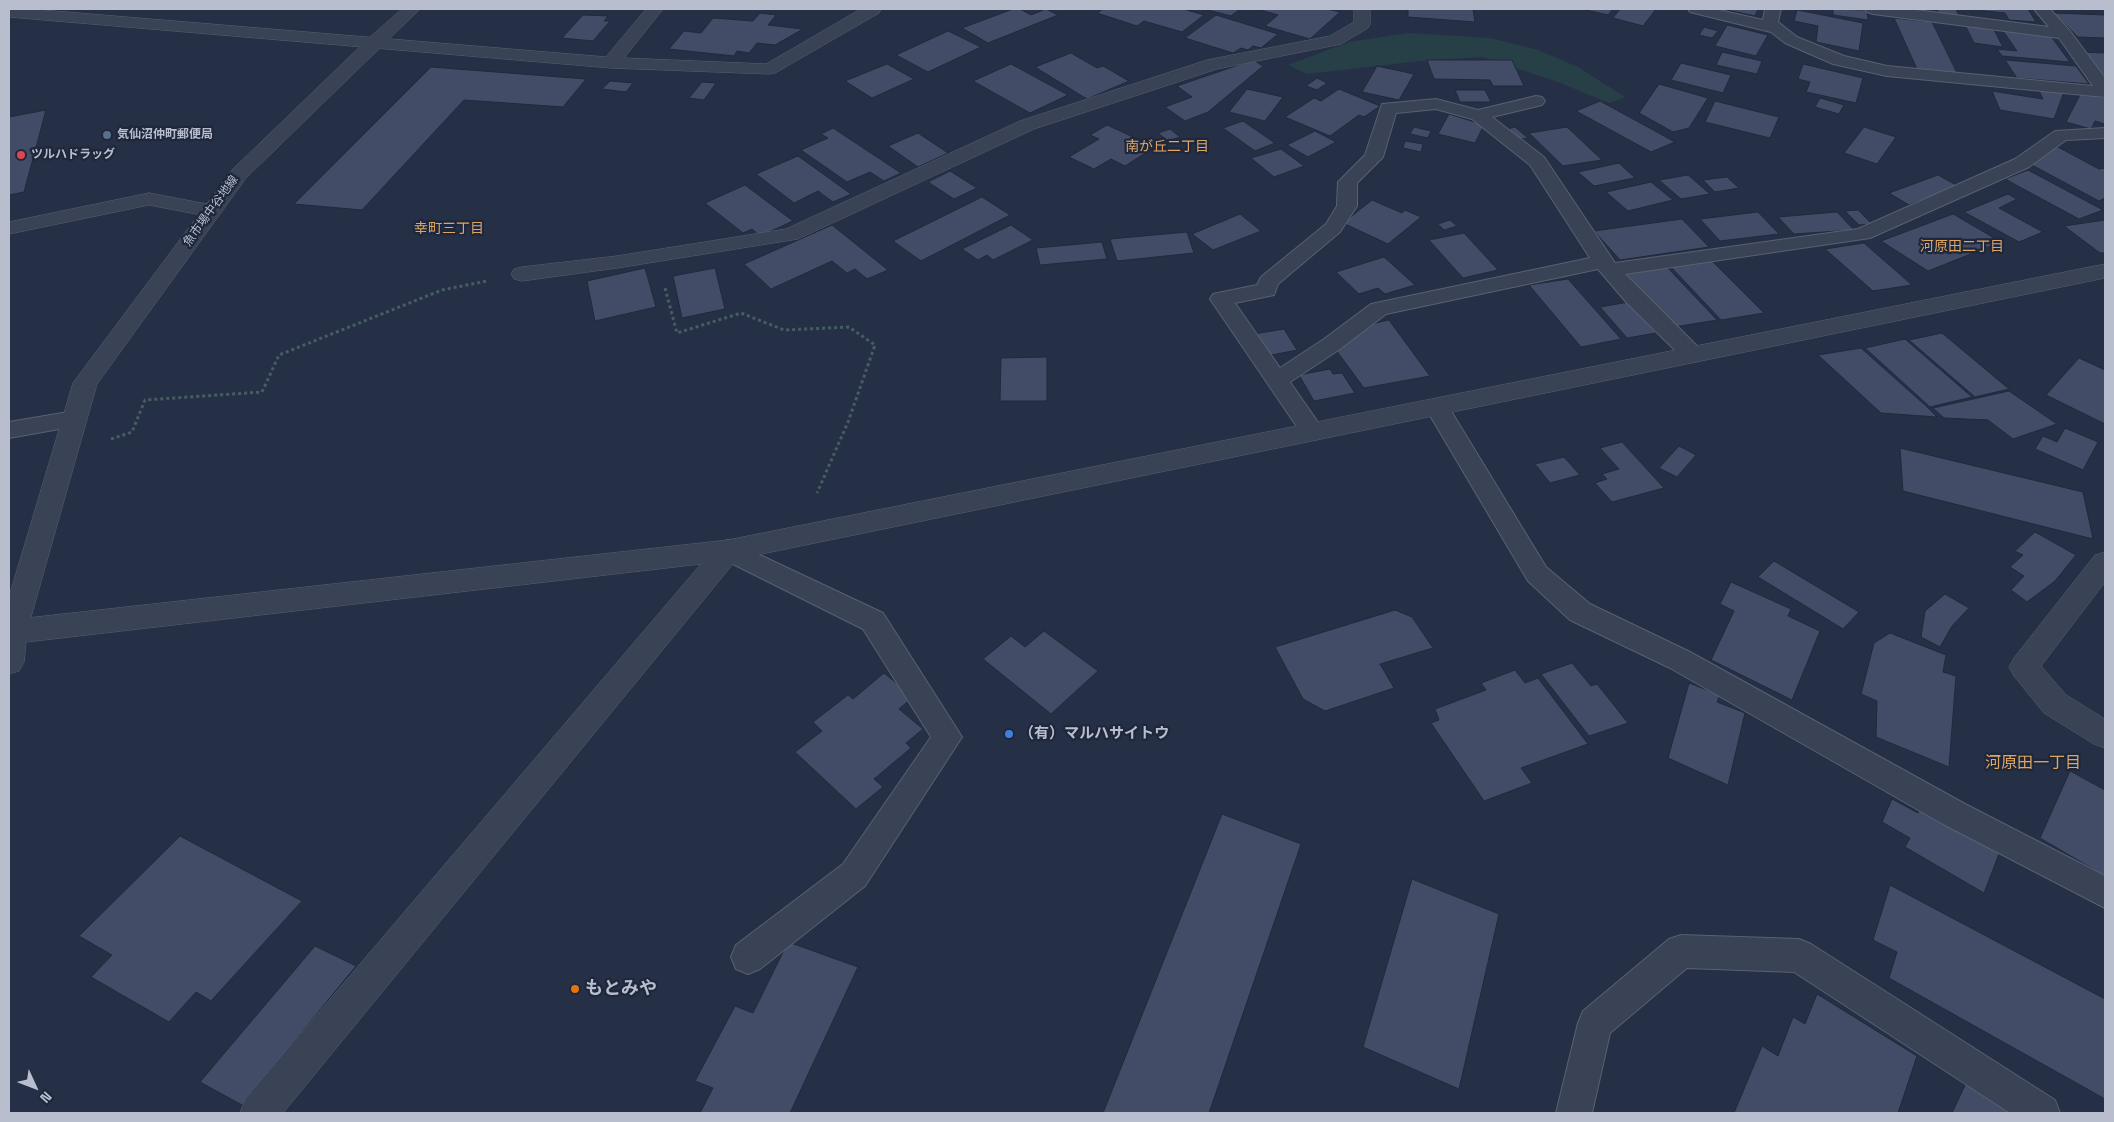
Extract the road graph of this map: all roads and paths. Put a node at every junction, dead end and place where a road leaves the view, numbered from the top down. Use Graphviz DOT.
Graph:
graph roads {
  1 [pos="176,9"];
  2 [pos="412,9"];
  3 [pos="655,9"];
  4 [pos="873,9"];
  5 [pos="1362,9"];
  6 [pos="1696,9"];
  7 [pos="1773,9"];
  8 [pos="1873,9"];
  9 [pos="2042,9"];
  10 [pos="9,12"];
  11 [pos="156,24"];
  12 [pos="1776,28"];
  13 [pos="2064,34"];
  14 [pos="374,42"];
  15 [pos="611,63"];
  16 [pos="2105,91"];
  17 [pos="1536,101"];
  18 [pos="1478,116"];
  19 [pos="2105,133"];
  20 [pos="212,211"];
  21 [pos="9,228"];
  22 [pos="656,256"];
  23 [pos="1606,266"];
  24 [pos="2105,272"];
  25 [pos="522,274"];
  26 [pos="1693,355"];
  27 [pos="1277,380"];
  28 [pos="145,400"];
  29 [pos="1437,406"];
  30 [pos="74,419"];
  31 [pos="9,430"];
  32 [pos="1312,431"];
  33 [pos="798,536"];
  34 [pos="728,550"];
  35 [pos="2105,562"];
  36 [pos="11,632"];
  37 [pos="9,662"];
  38 [pos="2105,735"];
  39 [pos="2105,893"];
  40 [pos="748,956"];
  41 [pos="259,1113"];
  42 [pos="1574,1113"];
  43 [pos="2042,1113"];
  1 -- 11 [label="street"];
  2 -- 14 [label="street, 魚市場中谷地線"];
  3 -- 15 [label="street"];
  4 -- 15 [label="street"];
  5 -- 22 [label="street"];
  6 -- 12 [label="lane"];
  7 -- 12 [label="lane"];
  8 -- 13 [label="lane"];
  9 -- 13 [label="lane"];
  10 -- 11 [label="street"];
  11 -- 14 [label="street"];
  12 -- 16 [label="lane"];
  13 -- 16 [label="lane"];
  14 -- 15 [label="street"];
  14 -- 20 [label="street, 魚市場中谷地線"];
  17 -- 18 [label="lane"];
  18 -- 23 [label="lane"];
  18 -- 27 [label="lane"];
  19 -- 23 [label="lane"];
  20 -- 21 [label="street"];
  20 -- 30 [label="street, 魚市場中谷地線"];
  22 -- 25 [label="street"];
  22 -- 33 [label="path"];
  23 -- 26 [label="lane"];
  23 -- 27 [label="lane"];
  24 -- 26 [label="street"];
  25 -- 28 [label="path"];
  26 -- 29 [label="street"];
  27 -- 32 [label="lane"];
  29 -- 32 [label="street"];
  29 -- 39 [label="lane"];
  30 -- 31 [label="lane"];
  30 -- 36 [label="street, 魚市場中谷地線"];
  32 -- 33 [label="street"];
  33 -- 34 [label="street"];
  34 -- 36 [label="street"];
  34 -- 40 [label="lane"];
  34 -- 41 [label="street"];
  35 -- 38 [label="street"];
  36 -- 37 [label="street, 魚市場中谷地線"];
  42 -- 43 [label="lane"];
}
